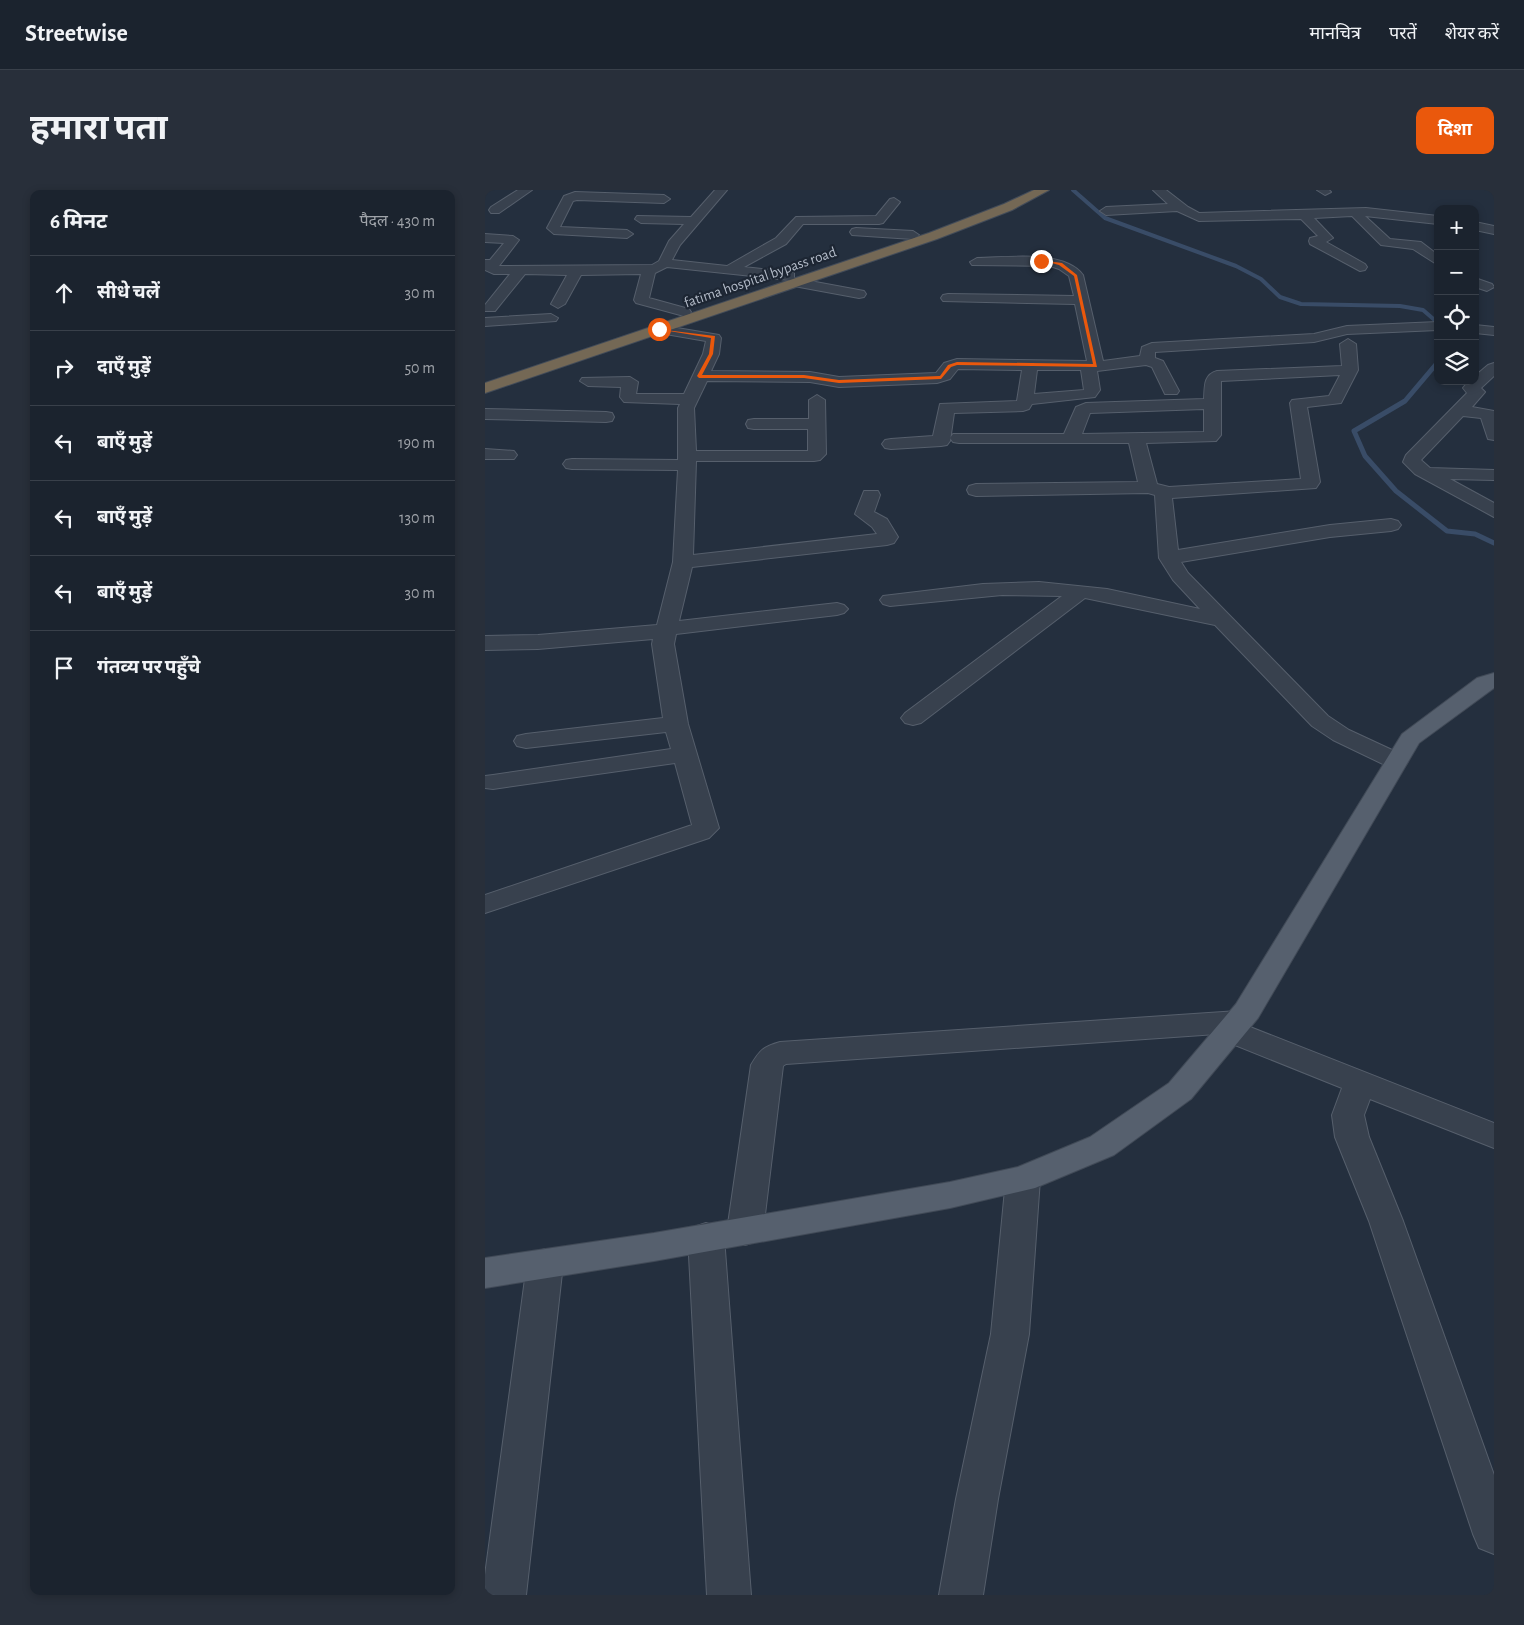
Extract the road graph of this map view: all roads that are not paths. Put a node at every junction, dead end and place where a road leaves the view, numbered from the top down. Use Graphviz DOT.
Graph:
graph roads {
  1 [pos="526,190"];
  2 [pos="721,190"];
  3 [pos="1024,190"];
  4 [pos="1043,190"];
  5 [pos="1159,190"];
  6 [pos="668,194"];
  7 [pos="894,202"];
  8 [pos="1288,205"];
  9 [pos="1181,207"];
  10 [pos="495,210"];
  11 [pos="1106,211"];
  12 [pos="1354,212"];
  13 [pos="1301,215"];
  14 [pos="1195,216"];
  15 [pos="641,219"];
  16 [pos="1434,219"];
  17 [pos="693,221"];
  18 [pos="1479,227"];
  19 [pos="1191,229"];
  20 [pos="830,230"];
  21 [pos="1494,230"];
  22 [pos="578,232"];
  23 [pos="627,234"];
  24 [pos="913,235"];
  25 [pos="485,238"];
  26 [pos="560,247"];
  27 [pos="538,258"];
  28 [pos="1434,258"];
  29 [pos="977,262"];
  30 [pos="664,263"];
  31 [pos="490,264"];
  32 [pos="576,264"];
  33 [pos="1360,267"];
  34 [pos="521,270"];
  35 [pos="649,270"];
  36 [pos="729,270"];
  37 [pos="600,271"];
  38 [pos="792,279"];
  39 [pos="859,294"];
  40 [pos="948,298"];
  41 [pos="1080,300"];
  42 [pos="558,304"];
  43 [pos="684,312"];
  44 [pos="488,315"];
  45 [pos="551,318"];
  46 [pos="1432,326"];
  47 [pos="659,329"];
  48 [pos="1479,330"];
  49 [pos="1494,332"];
  50 [pos="614,340"];
  51 [pos="1348,344"];
  52 [pos="1012,349"];
  53 [pos="1148,360"];
  54 [pos="1008,364"];
  55 [pos="1030,365"];
  56 [pos="1092,366"];
  57 [pos="1494,368"];
  58 [pos="1350,370"];
  59 [pos="699,376"];
  60 [pos="937,378"];
  61 [pos="485,379"];
  62 [pos="588,381"];
  63 [pos="485,388"];
  64 [pos="1171,391"];
  65 [pos="690,399"];
  66 [pos="817,400"];
  67 [pos="1026,400"];
  68 [pos="1212,404"];
  69 [pos="944,410"];
  70 [pos="1459,410"];
  71 [pos="485,414"];
  72 [pos="577,417"];
  73 [pos="606,417"];
  74 [pos="754,424"];
  75 [pos="817,424"];
  76 [pos="570,434"];
  77 [pos="1494,435"];
  78 [pos="959,438"];
  79 [pos="1136,438"];
  80 [pos="1071,440"];
  81 [pos="891,444"];
  82 [pos="485,454"];
  83 [pos="508,455"];
  84 [pos="687,460"];
  85 [pos="572,464"];
  86 [pos="1426,472"];
  87 [pos="1494,475"];
  88 [pos="976,490"];
  89 [pos="1158,490"];
  90 [pos="871,495"];
  91 [pos="1494,511"];
  92 [pos="1391,525"];
  93 [pos="1169,558"];
  94 [pos="683,562"];
  95 [pos="1079,592"];
  96 [pos="890,600"];
  97 [pos="837,610"];
  98 [pos="1223,620"];
  99 [pos="666,630"];
  100 [pos="485,643"];
  101 [pos="1493,682"];
  102 [pos="913,718"];
  103 [pos="677,724"];
  104 [pos="526,741"];
  105 [pos="685,754"];
  106 [pos="1397,762"];
  107 [pos="493,782"];
  108 [pos="485,904"];
  109 [pos="1235,1026"];
  110 [pos="1360,1082"];
  111 [pos="1494,1136"];
  112 [pos="1023,1179"];
  113 [pos="745,1231"];
  114 [pos="706,1237"];
  115 [pos="545,1264"];
  116 [pos="485,1273"];
  117 [pos="1494,1534"];
  118 [pos="504,1595"];
  119 [pos="729,1595"];
  120 [pos="961,1595"];
  1 -- 10 [label="street"];
  2 -- 17 [label="street"];
  3 -- 24 [label="highway, fatima hospital bypass road"];
  4 -- 38 [label="highway, fatima hospital bypass road"];
  5 -- 9 [label="street"];
  6 -- 15 [label="street"];
  6 -- 22 [label="street"];
  7 -- 36 [label="street"];
  8 -- 13 [label="street"];
  9 -- 11 [label="street"];
  9 -- 14 [label="street"];
  12 -- 13 [label="street"];
  12 -- 16 [label="street"];
  12 -- 28 [label="street"];
  13 -- 14 [label="street"];
  13 -- 33 [label="street"];
  14 -- 19 [label="street"];
  15 -- 17 [label="street"];
  15 -- 23 [label="street"];
  17 -- 30 [label="street"];
  18 -- 21 [label="street"];
  20 -- 24 [label="street"];
  22 -- 23 [label="street"];
  22 -- 26 [label="street"];
  23 -- 37 [label="street"];
  24 -- 38 [label="highway, fatima hospital bypass road"];
  25 -- 31 [label="street"];
  27 -- 32 [label="street"];
  29 -- 41 [label="street"];
  30 -- 35 [label="street"];
  30 -- 36 [label="street"];
  31 -- 34 [label="street"];
  32 -- 34 [label="street"];
  32 -- 37 [label="street"];
  32 -- 42 [label="street"];
  34 -- 44 [label="street"];
  35 -- 37 [label="street"];
  35 -- 43 [label="street"];
  36 -- 38 [label="street"];
  38 -- 39 [label="street"];
  38 -- 43 [label="highway, fatima hospital bypass road"];
  38 -- 47 [label="highway, fatima hospital bypass road"];
  40 -- 41 [label="street"];
  41 -- 56 [label="street"];
  43 -- 50 [label="highway, fatima hospital bypass road"];
  44 -- 45 [label="street"];
  46 -- 53 [label="street"];
  47 -- 50 [label="highway, fatima hospital bypass road"];
  47 -- 59 [label="street"];
  48 -- 49 [label="street"];
  50 -- 61 [label="highway, fatima hospital bypass road"];
  50 -- 63 [label="highway, fatima hospital bypass road"];
  51 -- 58 [label="street"];
  52 -- 54 [label="street"];
  53 -- 56 [label="street"];
  53 -- 64 [label="street"];
  54 -- 55 [label="street"];
  54 -- 60 [label="street"];
  55 -- 56 [label="street"];
  55 -- 67 [label="street"];
  56 -- 67 [label="street"];
  57 -- 70 [label="street"];
  58 -- 68 [label="street"];
  58 -- 89 [label="street"];
  59 -- 60 [label="street"];
  59 -- 65 [label="street"];
  60 -- 69 [label="street"];
  62 -- 65 [label="street"];
  65 -- 84 [label="street"];
  66 -- 75 [label="street"];
  67 -- 69 [label="street"];
  68 -- 79 [label="street"];
  68 -- 80 [label="street"];
  69 -- 81 [label="street"];
  70 -- 77 [label="street"];
  70 -- 86 [label="street"];
  71 -- 72 [label="street"];
  72 -- 73 [label="street"];
  72 -- 76 [label="street"];
  74 -- 75 [label="street"];
  75 -- 84 [label="street"];
  78 -- 80 [label="street"];
  79 -- 80 [label="street"];
  79 -- 89 [label="street"];
  82 -- 83 [label="street"];
  84 -- 85 [label="street"];
  84 -- 94 [label="street"];
  86 -- 87 [label="street"];
  86 -- 91 [label="street"];
  88 -- 89 [label="street"];
  89 -- 93 [label="street"];
  90 -- 94 [label="street"];
  92 -- 93 [label="street"];
  93 -- 98 [label="street"];
  94 -- 99 [label="street"];
  95 -- 96 [label="street"];
  95 -- 98 [label="street"];
  95 -- 102 [label="street"];
  97 -- 99 [label="street"];
  98 -- 106 [label="street"];
  99 -- 100 [label="street"];
  99 -- 103 [label="street"];
  101 -- 106 [label="main road"];
  103 -- 104 [label="street"];
  103 -- 105 [label="street"];
  105 -- 107 [label="street"];
  105 -- 108 [label="street"];
  106 -- 109 [label="main road"];
  109 -- 110 [label="street"];
  109 -- 112 [label="main road"];
  109 -- 113 [label="street"];
  110 -- 111 [label="street"];
  110 -- 117 [label="street"];
  112 -- 113 [label="main road"];
  112 -- 120 [label="street"];
  113 -- 114 [label="main road"];
  114 -- 115 [label="main road"];
  114 -- 119 [label="street"];
  115 -- 116 [label="main road"];
  115 -- 118 [label="street"];
}
